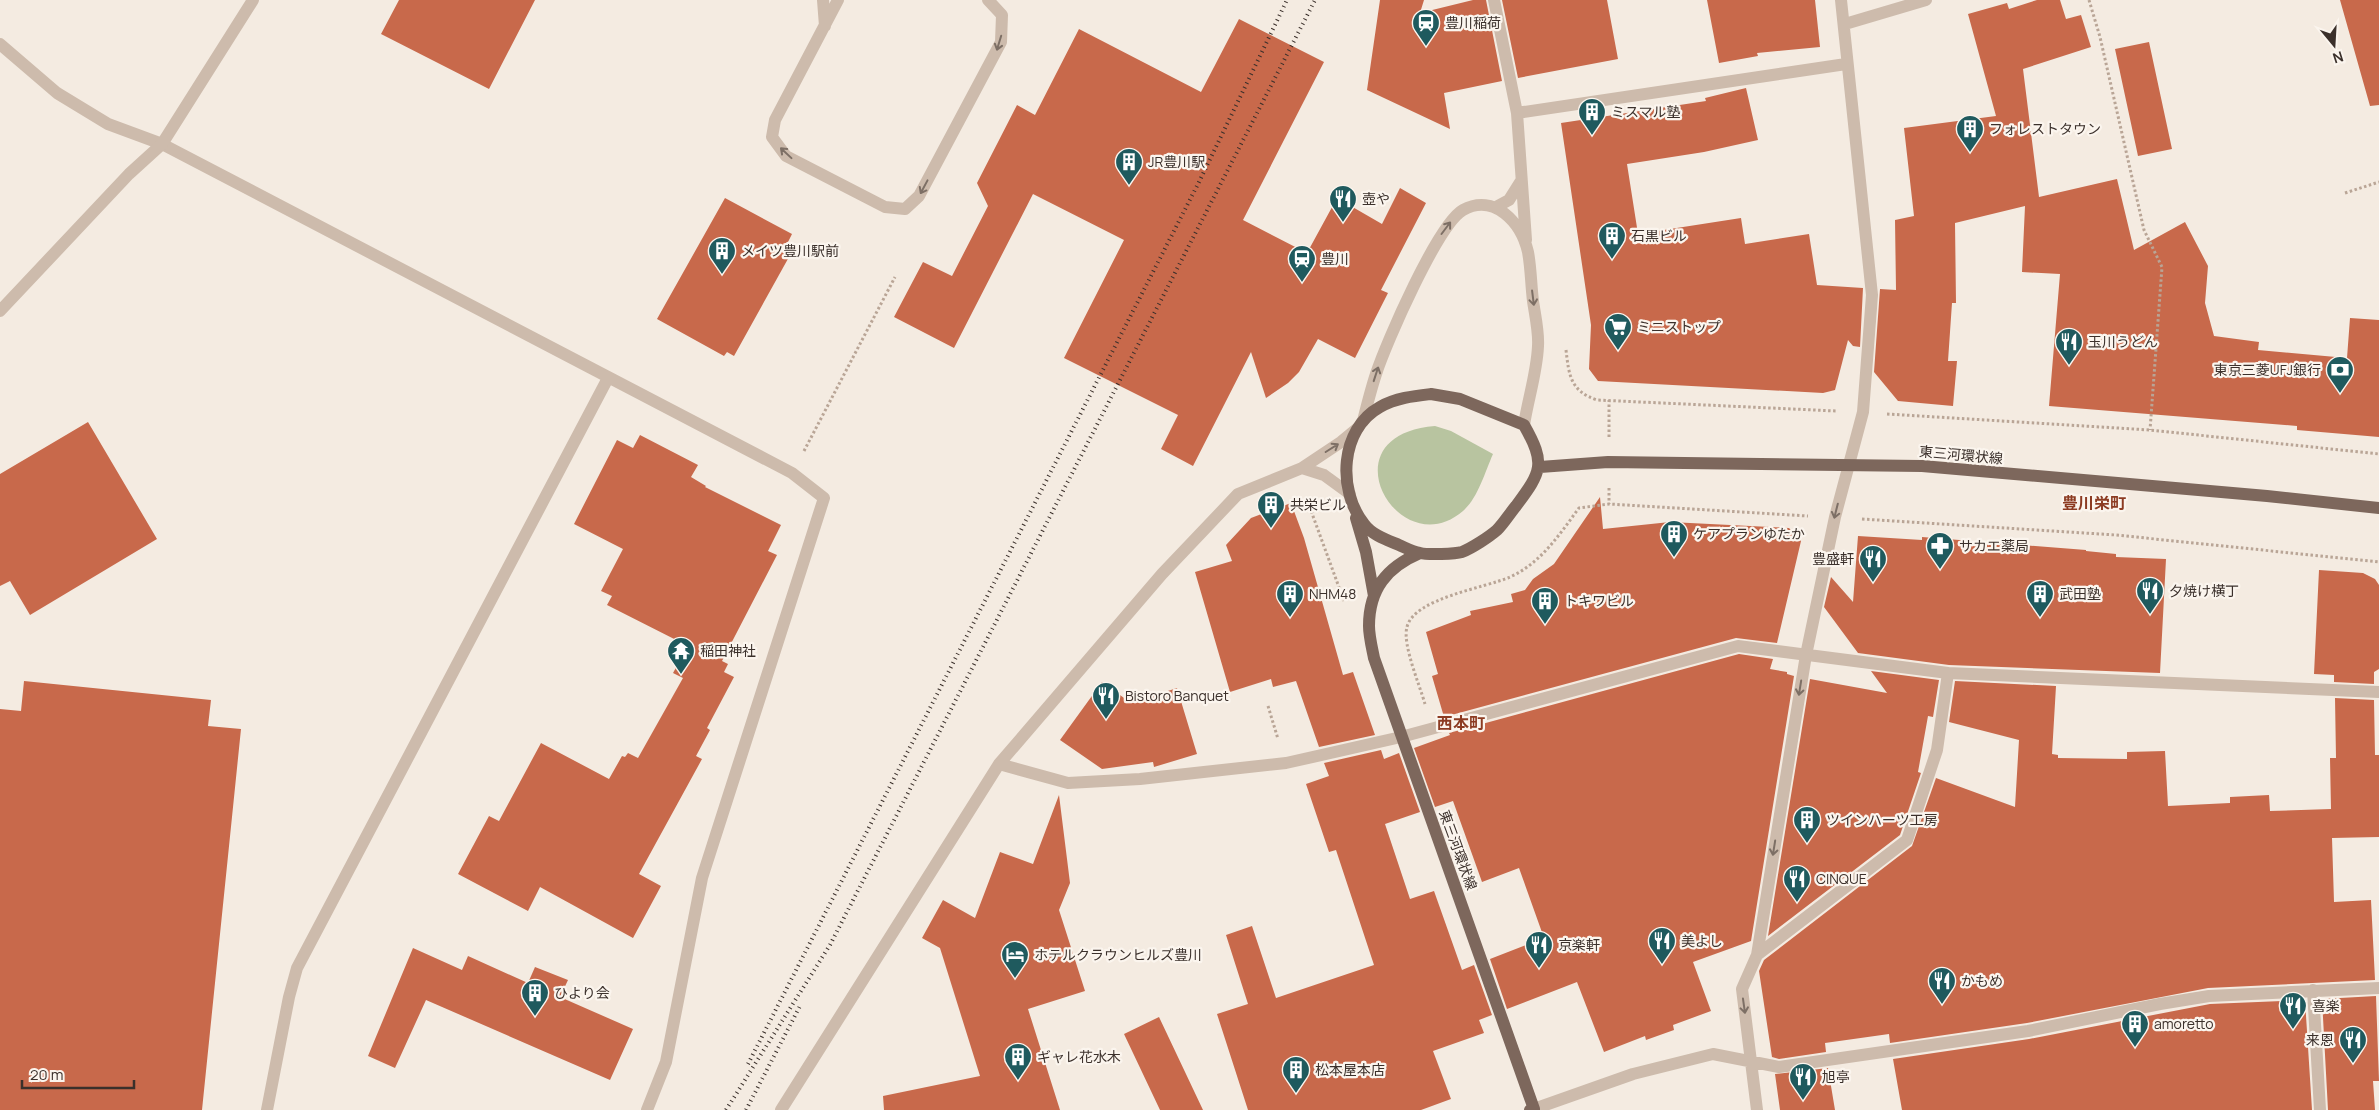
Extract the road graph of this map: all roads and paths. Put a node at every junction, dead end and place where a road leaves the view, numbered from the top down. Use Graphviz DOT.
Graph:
graph roads {
  1 [pos="253,0"];
  2 [pos="823,0"];
  3 [pos="838,0"];
  4 [pos="988,0"];
  5 [pos="1494,0"];
  6 [pos="1841,0"];
  7 [pos="1926,0"];
  8 [pos="2089,0"];
  9 [pos="1844,24"];
  10 [pos="825,26"];
  11 [pos="0,44"];
  12 [pos="1846,64"];
  13 [pos="1517,113"];
  14 [pos="162,144"];
  15 [pos="1521,181"];
  16 [pos="2379,182"];
  17 [pos="2345,193"];
  18 [pos="1496,207"];
  19 [pos="1527,251"];
  20 [pos="895,277"];
  21 [pos="0,311"];
  22 [pos="608,378"];
  23 [pos="1361,424"];
  24 [pos="1524,425"];
  25 [pos="2150,430"];
  26 [pos="1849,464"];
  27 [pos="1540,467"];
  28 [pos="1302,468"];
  29 [pos="792,473"];
  30 [pos="1350,494"];
  31 [pos="1306,497"];
  32 [pos="1353,507"];
  33 [pos="2379,508"];
  34 [pos="1420,554"];
  35 [pos="1374,596"];
  36 [pos="1344,602"];
  37 [pos="1806,655"];
  38 [pos="1948,673"];
  39 [pos="2379,692"];
  40 [pos="1268,706"];
  41 [pos="1401,737"];
  42 [pos="1286,763"];
  43 [pos="999,764"];
  44 [pos="1757,955"];
  45 [pos="2379,988"];
  46 [pos="2312,990"];
  47 [pos="1752,1062"];
  48 [pos="1532,1109"];
  49 [pos="267,1110"];
  50 [pos="647,1110"];
  51 [pos="781,1110"];
  52 [pos="1757,1110"];
  53 [pos="2320,1110"];
  1 -- 14 [label="street"];
  2 -- 10 [label="street"];
  3 -- 10 [label="street"];
  4 -- 10 [label="street, one-way"];
  5 -- 13 [label="street"];
  6 -- 9 [label="street"];
  7 -- 9 [label="street"];
  8 -- 25 [label="path"];
  9 -- 12 [label="street"];
  11 -- 14 [label="street"];
  12 -- 13 [label="street"];
  12 -- 26 [label="street"];
  13 -- 15 [label="street"];
  14 -- 21 [label="street"];
  14 -- 22 [label="street"];
  15 -- 18 [label="street"];
  15 -- 19 [label="street"];
  16 -- 17 [label="path"];
  18 -- 19 [label="street"];
  23 -- 18 [label="street, one-way"];
  19 -- 24 [label="street, one-way"];
  20 -- 29 [label="path"];
  22 -- 29 [label="street"];
  22 -- 49 [label="street"];
  23 -- 24 [label="main road, 東三河環状線"];
  28 -- 23 [label="street, one-way"];
  23 -- 30 [label="main road, 東三河環状線"];
  24 -- 27 [label="main road"];
  26 -- 27 [label="main road, 東三河環状線"];
  26 -- 33 [label="main road, 東三河環状線"];
  26 -- 37 [label="street, one-way"];
  27 -- 34 [label="main road, 東三河環状線"];
  28 -- 30 [label="street"];
  28 -- 43 [label="street"];
  29 -- 50 [label="street"];
  30 -- 32 [label="main road, 東三河環状線"];
  31 -- 36 [label="path"];
  32 -- 34 [label="main road, 東三河環状線"];
  32 -- 35 [label="main road, 東三河環状線"];
  34 -- 35 [label="main road, 東三河環状線"];
  35 -- 41 [label="main road, 東三河環状線"];
  37 -- 38 [label="street"];
  37 -- 41 [label="street"];
  37 -- 44 [label="street, one-way"];
  38 -- 39 [label="street"];
  38 -- 44 [label="street"];
  40 -- 42 [label="path"];
  41 -- 42 [label="street"];
  41 -- 48 [label="main road, 東三河環状線"];
  42 -- 43 [label="street"];
  43 -- 51 [label="street"];
  44 -- 47 [label="street, one-way"];
  45 -- 46 [label="street"];
  46 -- 47 [label="street"];
  46 -- 53 [label="street"];
  47 -- 48 [label="street"];
  47 -- 52 [label="street"];
}
